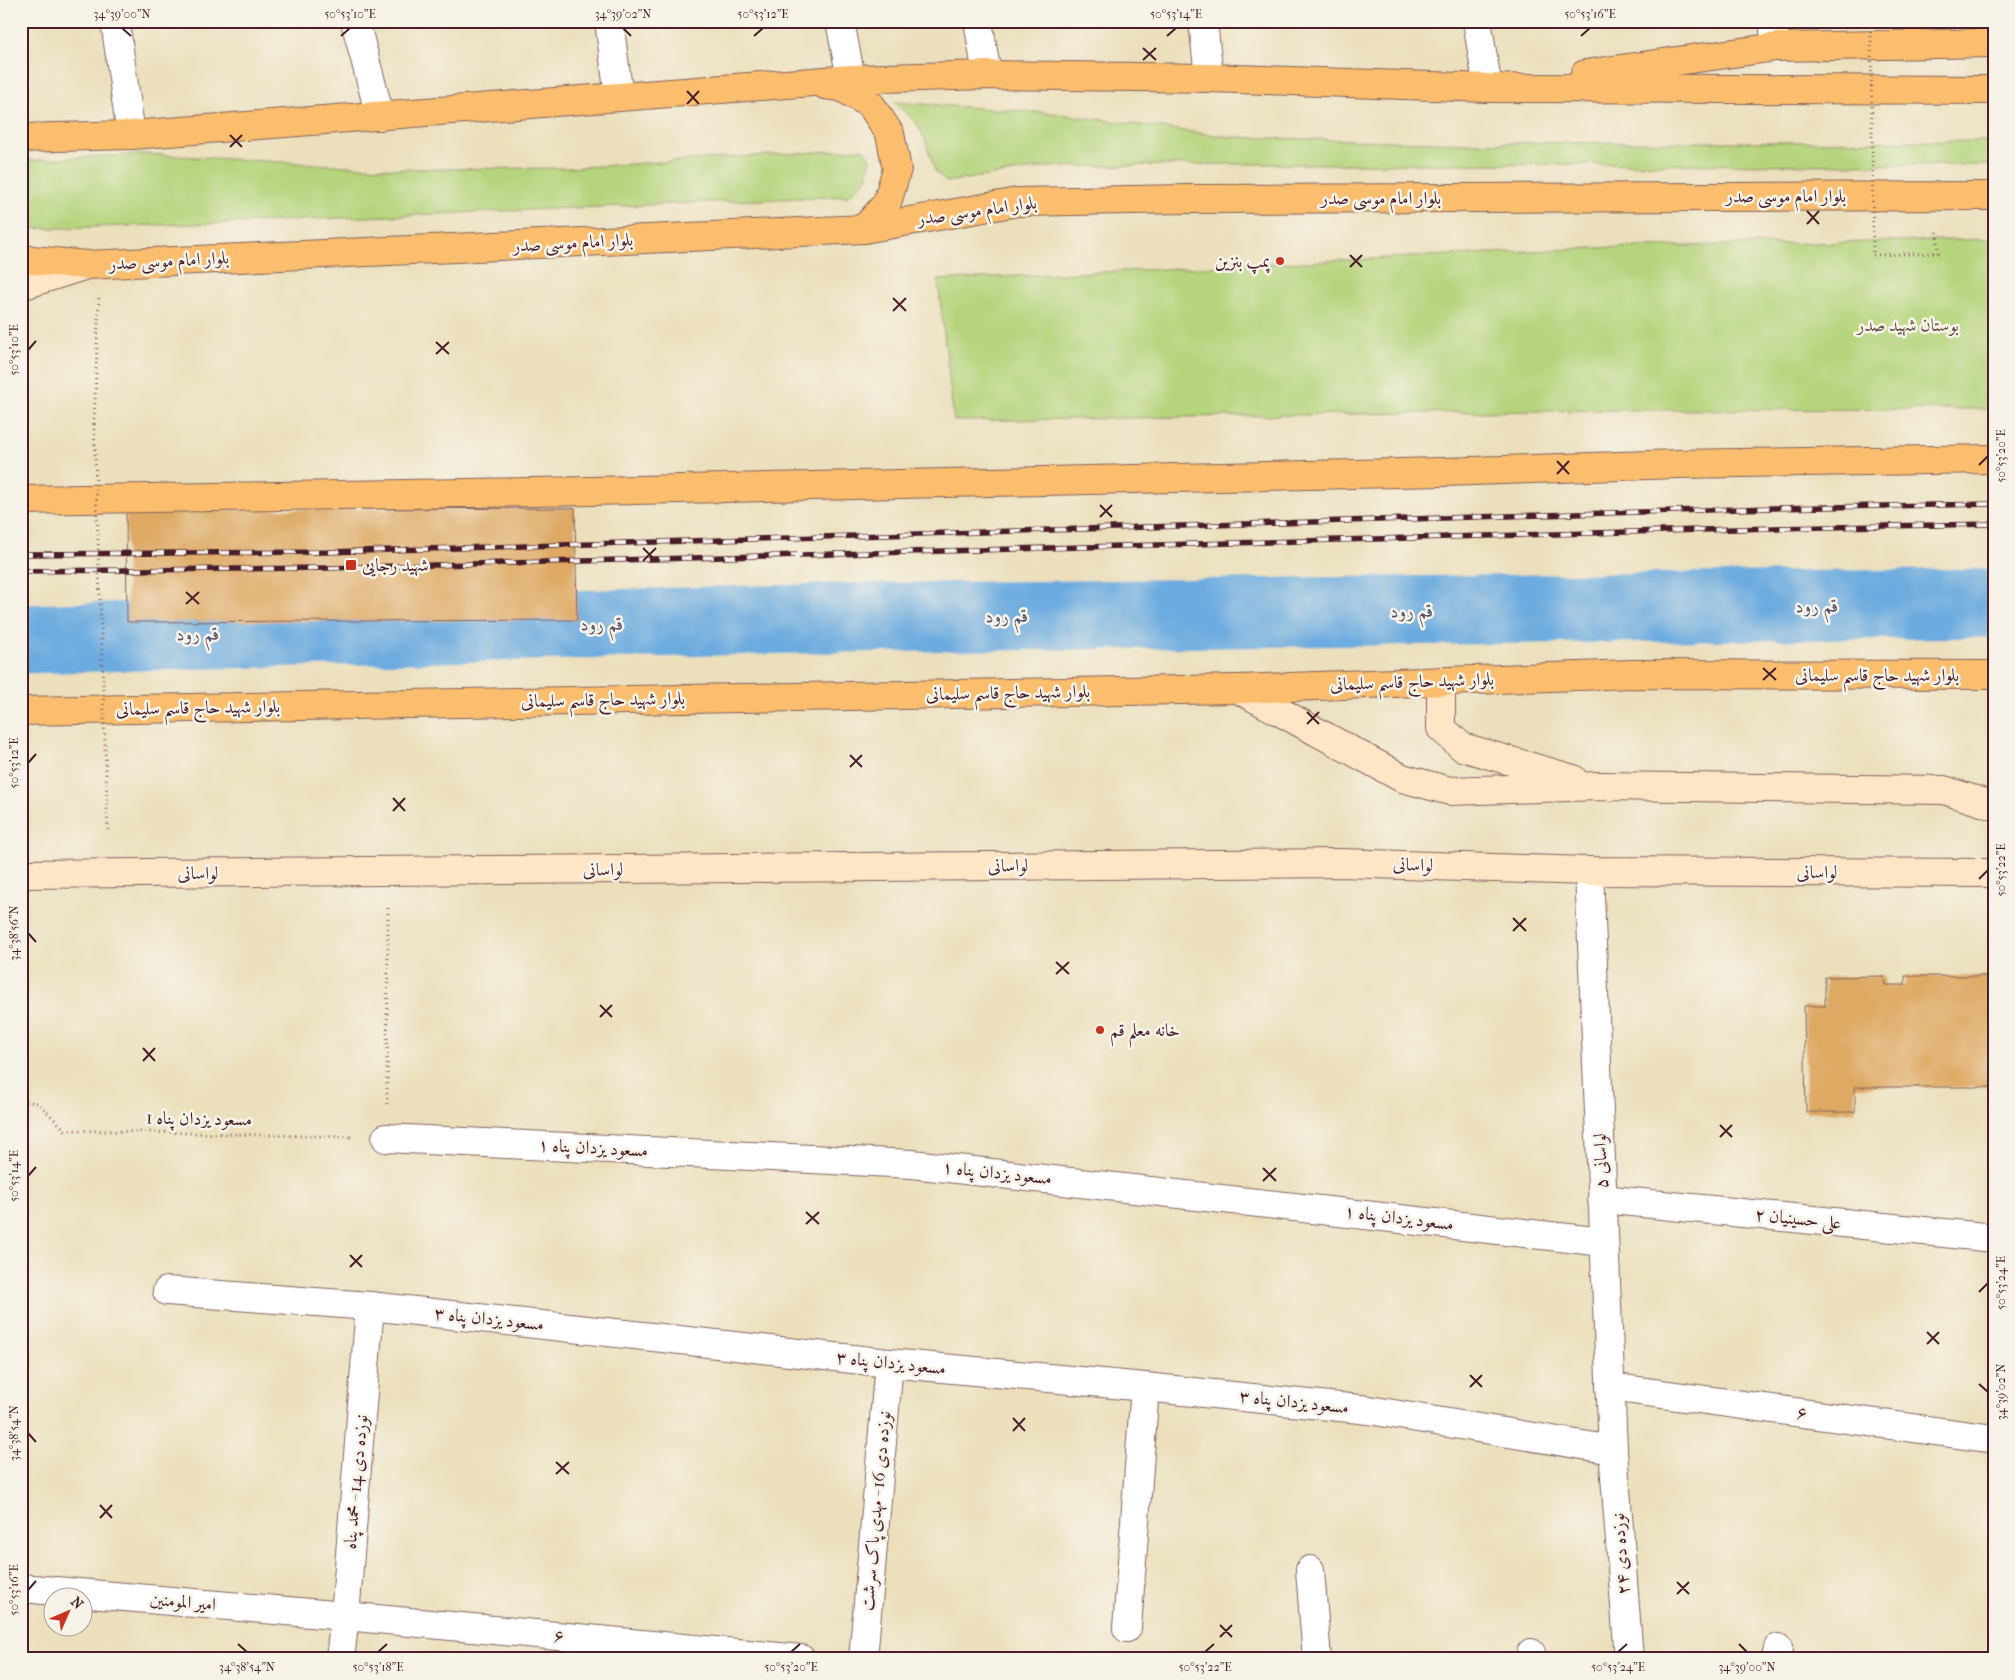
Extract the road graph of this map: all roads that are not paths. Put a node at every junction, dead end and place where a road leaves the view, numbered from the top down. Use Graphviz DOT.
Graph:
graph roads {
  1 [pos="114,21"];
  2 [pos="355,21"];
  3 [pos="609,21"];
  4 [pos="840,21"];
  5 [pos="978,21"];
  6 [pos="1203,21"];
  7 [pos="1477,21"];
  8 [pos="1774,34"];
  9 [pos="1994,43"];
  10 [pos="987,75"];
  11 [pos="1209,78"];
  12 [pos="851,79"];
  13 [pos="806,82"];
  14 [pos="1488,88"];
  15 [pos="1994,90"];
  16 [pos="619,97"];
  17 [pos="380,116"];
  18 [pos="131,135"];
  19 [pos="21,138"];
  20 [pos="1994,196"];
  21 [pos="864,229"];
  22 [pos="21,258"];
  23 [pos="94,264"];
  24 [pos="21,286"];
  25 [pos="1994,459"];
  26 [pos="21,500"];
  27 [pos="1994,675"];
  28 [pos="1440,681"];
  29 [pos="1238,689"];
  30 [pos="21,711"];
  31 [pos="1598,786"];
  32 [pos="1994,806"];
  33 [pos="1589,871"];
  34 [pos="1994,873"];
  35 [pos="21,874"];
  36 [pos="386,1138"];
  37 [pos="1602,1200"];
  38 [pos="1994,1238"];
  39 [pos="1604,1242"];
  40 [pos="167,1292"];
  41 [pos="370,1306"];
  42 [pos="889,1363"];
  43 [pos="1145,1387"];
  44 [pos="1610,1387"];
  45 [pos="1994,1439"];
  46 [pos="1613,1450"];
  47 [pos="1310,1570"];
  48 [pos="21,1588"];
  49 [pos="346,1616"];
  50 [pos="1127,1628"];
  51 [pos="340,1659"];
  52 [pos="802,1659"];
  53 [pos="863,1659"];
  54 [pos="1317,1659"];
  55 [pos="1629,1659"];
  1 -- 18 [label="street"];
  2 -- 17 [label="street"];
  3 -- 16 [label="street"];
  4 -- 12 [label="street"];
  5 -- 10 [label="street"];
  6 -- 11 [label="street"];
  7 -- 14 [label="street"];
  8 -- 9 [label="main road"];
  8 -- 14 [label="main road"];
  10 -- 11 [label="main road"];
  10 -- 12 [label="main road"];
  11 -- 14 [label="main road"];
  12 -- 13 [label="main road"];
  13 -- 16 [label="main road"];
  13 -- 21 [label="main road"];
  14 -- 15 [label="main road"];
  16 -- 17 [label="main road"];
  17 -- 18 [label="main road"];
  18 -- 19 [label="main road"];
  20 -- 21 [label="main road, بلوار امام موسی صدر"];
  21 -- 23 [label="main road, بلوار امام موسی صدر"];
  22 -- 23 [label="main road, بلوار امام موسی صدر"];
  23 -- 24 [label="main road"];
  25 -- 26 [label="main road"];
  27 -- 28 [label="main road, بلوار شهید حاج قاسم سلیمانی"];
  28 -- 29 [label="main road, بلوار شهید حاج قاسم سلیمانی"];
  28 -- 31 [label="main road"];
  29 -- 30 [label="main road, بلوار شهید حاج قاسم سلیمانی"];
  29 -- 31 [label="main road"];
  31 -- 32 [label="main road"];
  33 -- 34 [label="main road, لواسانی"];
  33 -- 35 [label="main road, لواسانی"];
  33 -- 37 [label="street, لواسانی ۵"];
  36 -- 39 [label="street, ۱ مسعود یزدان پناه"];
  37 -- 38 [label="street, ۲ علی حسینیان"];
  37 -- 39 [label="street, لواسانی ۵"];
  39 -- 44 [label="street, لواسانی ۵"];
  40 -- 41 [label="street, ۳ مسعود یزدان پناه"];
  41 -- 42 [label="street, ۳ مسعود یزدان پناه"];
  41 -- 49 [label="street, نوزده دی 14 - محمد پناه"];
  42 -- 43 [label="street, ۳ مسعود یزدان پناه"];
  42 -- 53 [label="street, نوزده دی 16 - مهدی پاک سرشت"];
  43 -- 46 [label="street, ۳ مسعود یزدان پناه"];
  43 -- 50 [label="street"];
  44 -- 45 [label="street, ۶"];
  44 -- 46 [label="street, لواسانی ۵"];
  46 -- 55 [label="street, نوزده دی ۲۴"];
  47 -- 54 [label="street"];
  48 -- 49 [label="street, امیر المومنین"];
  49 -- 51 [label="street, نوزده دی 14 - محمد پناه"];
  49 -- 52 [label="street, ۶"];
}
